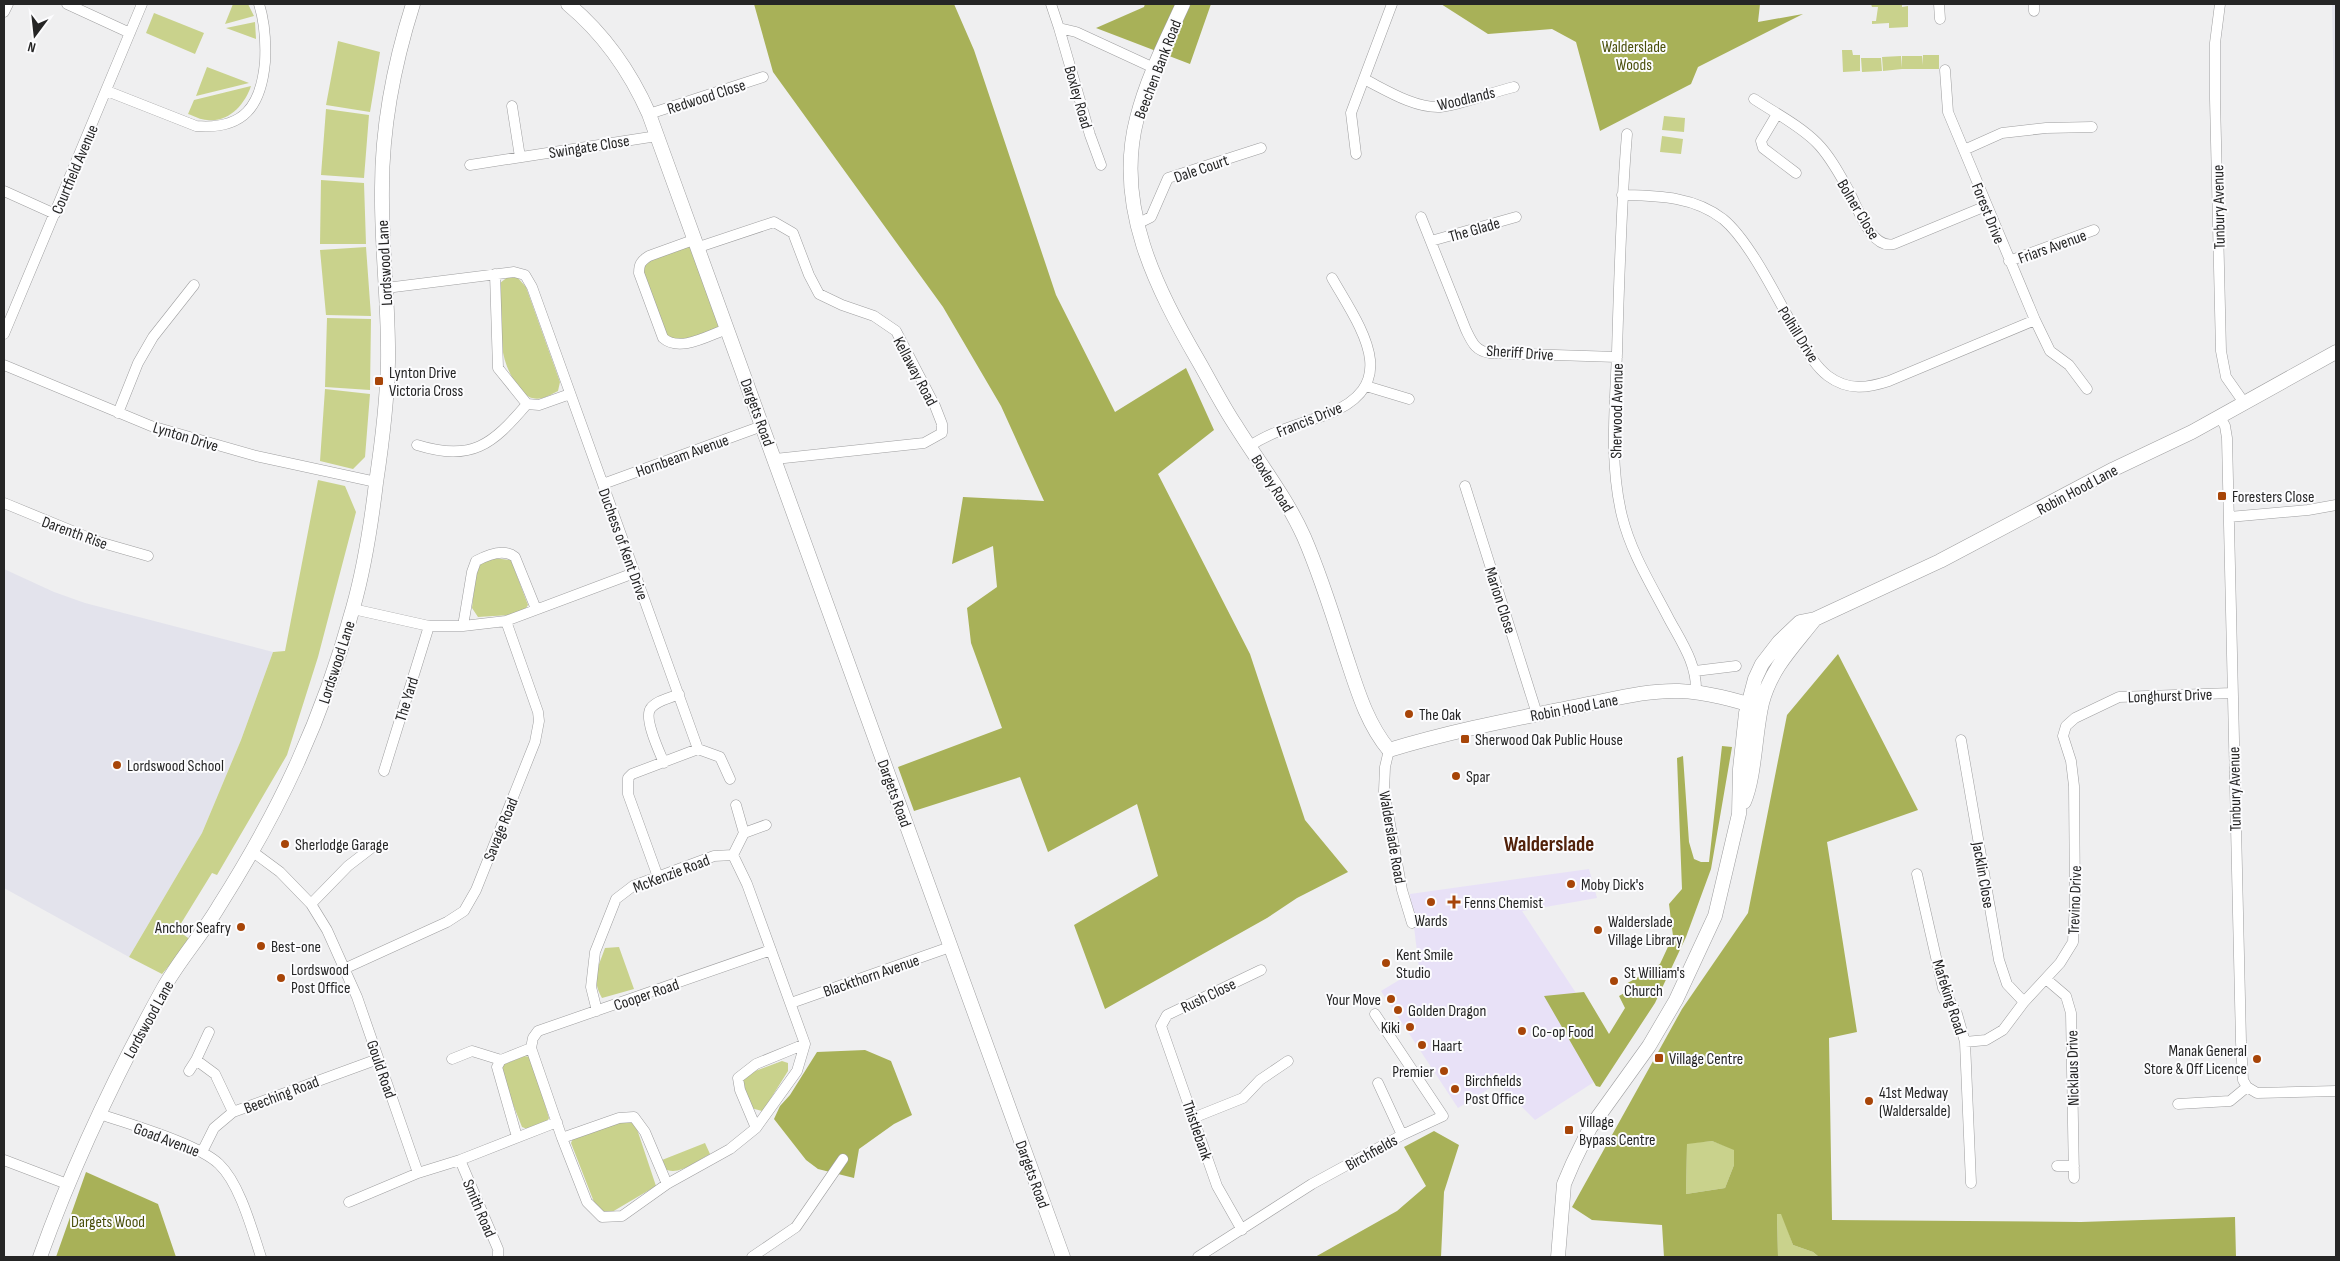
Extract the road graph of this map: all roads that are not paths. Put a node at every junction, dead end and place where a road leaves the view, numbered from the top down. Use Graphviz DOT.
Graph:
graph roads {
  1 [pos="8,4"];
  2 [pos="67,4"];
  3 [pos="142,4"];
  4 [pos="259,4"];
  5 [pos="413,4"];
  6 [pos="568,4"];
  7 [pos="1050,4"];
  8 [pos="1183,4"];
  9 [pos="1392,4"];
  10 [pos="1940,4"];
  11 [pos="2220,4"];
  12 [pos="4,12"];
  13 [pos="1940,19"];
  14 [pos="1060,28"];
  15 [pos="130,33"];
  16 [pos="1154,68"];
  17 [pos="1945,70"];
  18 [pos="763,77"];
  19 [pos="1364,79"];
  20 [pos="1514,87"];
  21 [pos="108,91"];
  22 [pos="1754,99"];
  23 [pos="512,106"];
  24 [pos="650,114"];
  25 [pos="1777,114"];
  26 [pos="2092,126"];
  27 [pos="1627,134"];
  28 [pos="656,136"];
  29 [pos="1261,148"];
  30 [pos="1964,150"];
  31 [pos="1356,154"];
  32 [pos="520,156"];
  33 [pos="470,165"];
  34 [pos="1101,165"];
  35 [pos="1796,173"];
  36 [pos="4,191"];
  37 [pos="1622,195"];
  38 [pos="1986,206"];
  39 [pos="55,214"];
  40 [pos="1421,217"];
  41 [pos="1516,217"];
  42 [pos="1137,224"];
  43 [pos="2094,230"];
  44 [pos="1431,241"];
  45 [pos="697,243"];
  46 [pos="2010,261"];
  47 [pos="495,274"];
  48 [pos="1332,278"];
  49 [pos="194,285"];
  50 [pos="386,288"];
  51 [pos="2035,320"];
  52 [pos="727,329"];
  53 [pos="4,334"];
  54 [pos="2336,352"];
  55 [pos="1617,357"];
  56 [pos="4,365"];
  57 [pos="1366,386"];
  58 [pos="2087,389"];
  59 [pos="570,394"];
  60 [pos="1410,399"];
  61 [pos="527,404"];
  62 [pos="2245,404"];
  63 [pos="118,413"];
  64 [pos="2220,417"];
  65 [pos="762,426"];
  66 [pos="417,445"];
  67 [pos="1250,446"];
  68 [pos="775,459"];
  69 [pos="376,482"];
  70 [pos="602,484"];
  71 [pos="1465,486"];
  72 [pos="4,503"];
  73 [pos="2336,505"];
  74 [pos="2229,517"];
  75 [pos="148,556"];
  76 [pos="634,573"];
  77 [pos="353,609"];
  78 [pos="536,609"];
  79 [pos="1815,619"];
  80 [pos="506,621"];
  81 [pos="429,626"];
  82 [pos="463,626"];
  83 [pos="1736,666"];
  84 [pos="1695,671"];
  85 [pos="1696,692"];
  86 [pos="2232,693"];
  87 [pos="680,694"];
  88 [pos="1747,704"];
  89 [pos="1761,708"];
  90 [pos="1537,714"];
  91 [pos="2063,736"];
  92 [pos="1961,740"];
  93 [pos="698,749"];
  94 [pos="1389,750"];
  95 [pos="664,763"];
  96 [pos="384,771"];
  97 [pos="730,779"];
  98 [pos="736,805"];
  99 [pos="1739,814"];
  100 [pos="766,825"];
  101 [pos="744,833"];
  102 [pos="374,846"];
  103 [pos="252,852"];
  104 [pos="733,855"];
  105 [pos="1917,874"];
  106 [pos="658,877"];
  107 [pos="311,904"];
  108 [pos="1412,923"];
  109 [pos="950,947"];
  110 [pos="771,950"];
  111 [pos="346,968"];
  112 [pos="1261,970"];
  113 [pos="2046,979"];
  114 [pos="2024,1002"];
  115 [pos="791,1003"];
  116 [pos="597,1011"];
  117 [pos="1375,1014"];
  118 [pos="1161,1026"];
  119 [pos="210,1032"];
  120 [pos="1965,1042"];
  121 [pos="805,1044"];
  122 [pos="530,1048"];
  123 [pos="378,1059"];
  124 [pos="452,1059"];
  125 [pos="196,1060"];
  126 [pos="501,1060"];
  127 [pos="1288,1061"];
  128 [pos="189,1071"];
  129 [pos="1378,1083"];
  130 [pos="2247,1087"];
  131 [pos="2336,1091"];
  132 [pos="2178,1104"];
  133 [pos="233,1112"];
  134 [pos="100,1114"];
  135 [pos="1193,1118"];
  136 [pos="557,1122"];
  137 [pos="756,1128"];
  138 [pos="1402,1135"];
  139 [pos="517,1137"];
  140 [pos="562,1138"];
  141 [pos="202,1152"];
  142 [pos="844,1159"];
  143 [pos="4,1160"];
  144 [pos="460,1160"];
  145 [pos="2057,1166"];
  146 [pos="2074,1166"];
  147 [pos="418,1173"];
  148 [pos="2074,1178"];
  149 [pos="1971,1183"];
  150 [pos="66,1184"];
  151 [pos="667,1184"];
  152 [pos="349,1202"];
  153 [pos="1242,1230"];
  154 [pos="40,1257"];
  155 [pos="261,1257"];
  156 [pos="498,1257"];
  157 [pos="752,1257"];
  158 [pos="1063,1257"];
  159 [pos="1198,1257"];
  160 [pos="1558,1257"];
  1 -- 12 [label="street"];
  2 -- 15 [label="street"];
  3 -- 15 [label="street, Courtfield Avenue"];
  4 -- 21 [label="street"];
  5 -- 50 [label="street, Lordswood Lane"];
  6 -- 24 [label="street, Dargets Road"];
  7 -- 14 [label="street, Boxley Road"];
  8 -- 16 [label="street, Beechen Bank Road"];
  9 -- 19 [label="street"];
  10 -- 13 [label="street"];
  11 -- 62 [label="street, Tunbury Avenue"];
  14 -- 16 [label="street"];
  14 -- 34 [label="street, Boxley Road"];
  15 -- 21 [label="street, Courtfield Avenue"];
  16 -- 42 [label="street, Beechen Bank Road"];
  17 -- 30 [label="street, Forest Drive"];
  18 -- 24 [label="street, Redwood Close"];
  19 -- 20 [label="street, Woodlands"];
  19 -- 31 [label="street"];
  21 -- 39 [label="street, Courtfield Avenue"];
  22 -- 25 [label="street, Bolner Close"];
  23 -- 32 [label="street"];
  24 -- 28 [label="street, Dargets Road"];
  25 -- 35 [label="street"];
  25 -- 38 [label="street, Bolner Close"];
  26 -- 30 [label="street"];
  27 -- 37 [label="street, Sherwood Avenue"];
  28 -- 32 [label="street, Swingate Close"];
  28 -- 45 [label="street, Dargets Road"];
  29 -- 42 [label="street, Dale Court"];
  30 -- 38 [label="street, Forest Drive"];
  32 -- 33 [label="street, Swingate Close"];
  36 -- 39 [label="street"];
  37 -- 51 [label="street, Polhill Drive"];
  37 -- 55 [label="street, Sherwood Avenue"];
  38 -- 46 [label="street, Forest Drive"];
  39 -- 53 [label="street, Courtfield Avenue"];
  40 -- 44 [label="street, Sheriff Drive"];
  41 -- 44 [label="street, The Glade"];
  42 -- 67 [label="street, Boxley Road"];
  43 -- 46 [label="street, Friars Avenue"];
  44 -- 55 [label="street, Sheriff Drive"];
  45 -- 52 [label="street, Dargets Road"];
  45 -- 52 [label="street"];
  45 -- 68 [label="street, Kellaway Road"];
  46 -- 51 [label="street, Forest Drive"];
  47 -- 50 [label="street, Duchess of Kent Drive"];
  47 -- 59 [label="street, Duchess of Kent Drive"];
  47 -- 61 [label="street"];
  48 -- 57 [label="street"];
  49 -- 63 [label="street"];
  50 -- 69 [label="street, Lordswood Lane"];
  51 -- 58 [label="street, Forest Drive"];
  52 -- 65 [label="street, Dargets Road"];
  54 -- 62 [label="street, Robin Hood Lane"];
  55 -- 84 [label="street, Sherwood Avenue"];
  56 -- 63 [label="street, Lynton Drive"];
  57 -- 60 [label="street"];
  57 -- 67 [label="street, Francis Drive"];
  59 -- 61 [label="street"];
  59 -- 70 [label="street, Duchess of Kent Drive"];
  61 -- 66 [label="street"];
  62 -- 64 [label="street, Robin Hood Lane"];
  63 -- 69 [label="street, Lynton Drive"];
  64 -- 74 [label="street, Tunbury Avenue"];
  64 -- 79 [label="street, Robin Hood Lane"];
  65 -- 68 [label="street, Dargets Road"];
  65 -- 70 [label="street, Hornbeam Avenue"];
  67 -- 94 [label="street, Boxley Road"];
  68 -- 109 [label="street, Dargets Road"];
  69 -- 77 [label="street, Lordswood Lane"];
  70 -- 76 [label="street, Duchess of Kent Drive"];
  71 -- 90 [label="street, Marion Close"];
  72 -- 75 [label="street, Darenth Rise"];
  73 -- 74 [label="street"];
  74 -- 86 [label="street, Tunbury Avenue"];
  76 -- 78 [label="street"];
  76 -- 87 [label="street, Duchess of Kent Drive"];
  77 -- 81 [label="street"];
  77 -- 103 [label="street, Lordswood Lane"];
  78 -- 80 [label="street"];
  78 -- 82 [label="street"];
  79 -- 88 [label="street, Robin Hood Lane"];
  79 -- 89 [label="street"];
  80 -- 82 [label="street"];
  80 -- 111 [label="street, Savage Road"];
  81 -- 82 [label="street"];
  81 -- 96 [label="street, The Yard"];
  83 -- 84 [label="street"];
  84 -- 85 [label="street, Sherwood Avenue"];
  85 -- 88 [label="street, Robin Hood Lane"];
  85 -- 90 [label="street, Robin Hood Lane"];
  86 -- 91 [label="street, Longhurst Drive"];
  86 -- 130 [label="street, Tunbury Avenue"];
  87 -- 93 [label="street, Duchess of Kent Drive"];
  87 -- 95 [label="street"];
  88 -- 89 [label="street, Robin Hood Lane"];
  88 -- 99 [label="street, Robin Hood Lane"];
  89 -- 99 [label="street"];
  90 -- 94 [label="street, Robin Hood Lane"];
  91 -- 113 [label="street, Trevino Drive"];
  92 -- 114 [label="street, Jacklin Close"];
  93 -- 95 [label="street"];
  93 -- 97 [label="street"];
  94 -- 108 [label="street, Walderslade Road"];
  95 -- 106 [label="street"];
  98 -- 101 [label="street"];
  99 -- 160 [label="street"];
  100 -- 101 [label="street"];
  101 -- 104 [label="street"];
  102 -- 107 [label="street"];
  103 -- 107 [label="street, Gould Road"];
  103 -- 134 [label="street, Lordswood Lane"];
  104 -- 106 [label="street, McKenzie Road"];
  104 -- 110 [label="street, McKenzie Road"];
  105 -- 120 [label="street, Mafeking Road"];
  106 -- 116 [label="street, McKenzie Road"];
  107 -- 111 [label="street, Gould Road"];
  109 -- 115 [label="street, Blackthorn Avenue"];
  109 -- 158 [label="street, Dargets Road"];
  110 -- 115 [label="street, McKenzie Road"];
  110 -- 116 [label="street, Cooper Road"];
  111 -- 123 [label="street, Gould Road"];
  112 -- 118 [label="street, Rush Close"];
  113 -- 114 [label="street, Trevino Drive"];
  113 -- 146 [label="street, Nicklaus Drive"];
  114 -- 120 [label="street, Trevino Drive"];
  115 -- 121 [label="street, McKenzie Road"];
  116 -- 122 [label="street, Cooper Road"];
  117 -- 138 [label="street, Birchfields"];
  118 -- 135 [label="street, Thistlebank"];
  119 -- 125 [label="street"];
  120 -- 149 [label="street, Mafeking Road"];
  121 -- 137 [label="street"];
  121 -- 137 [label="street"];
  122 -- 126 [label="street"];
  122 -- 136 [label="street"];
  123 -- 133 [label="street, Beeching Road"];
  123 -- 147 [label="street, Gould Road"];
  124 -- 126 [label="street"];
  125 -- 128 [label="street"];
  125 -- 133 [label="street"];
  126 -- 139 [label="street"];
  127 -- 135 [label="street"];
  129 -- 138 [label="street"];
  130 -- 131 [label="street"];
  130 -- 132 [label="street"];
  133 -- 141 [label="street, Beeching Road"];
  134 -- 141 [label="street, Goad Avenue"];
  134 -- 150 [label="street, Lordswood Lane"];
  135 -- 153 [label="street, Thistlebank"];
  136 -- 139 [label="street"];
  136 -- 140 [label="street"];
  137 -- 151 [label="street"];
  138 -- 153 [label="street, Birchfields"];
  139 -- 144 [label="street"];
  140 -- 151 [label="street"];
  140 -- 151 [label="street"];
  141 -- 155 [label="street, Goad Avenue"];
  142 -- 157 [label="street"];
  143 -- 150 [label="street"];
  144 -- 147 [label="street"];
  144 -- 156 [label="street, Smith Road"];
  145 -- 146 [label="street"];
  146 -- 148 [label="street, Nicklaus Drive"];
  147 -- 152 [label="street"];
  150 -- 154 [label="street, Lordswood Lane"];
  153 -- 159 [label="street, Birchfields"];
}
